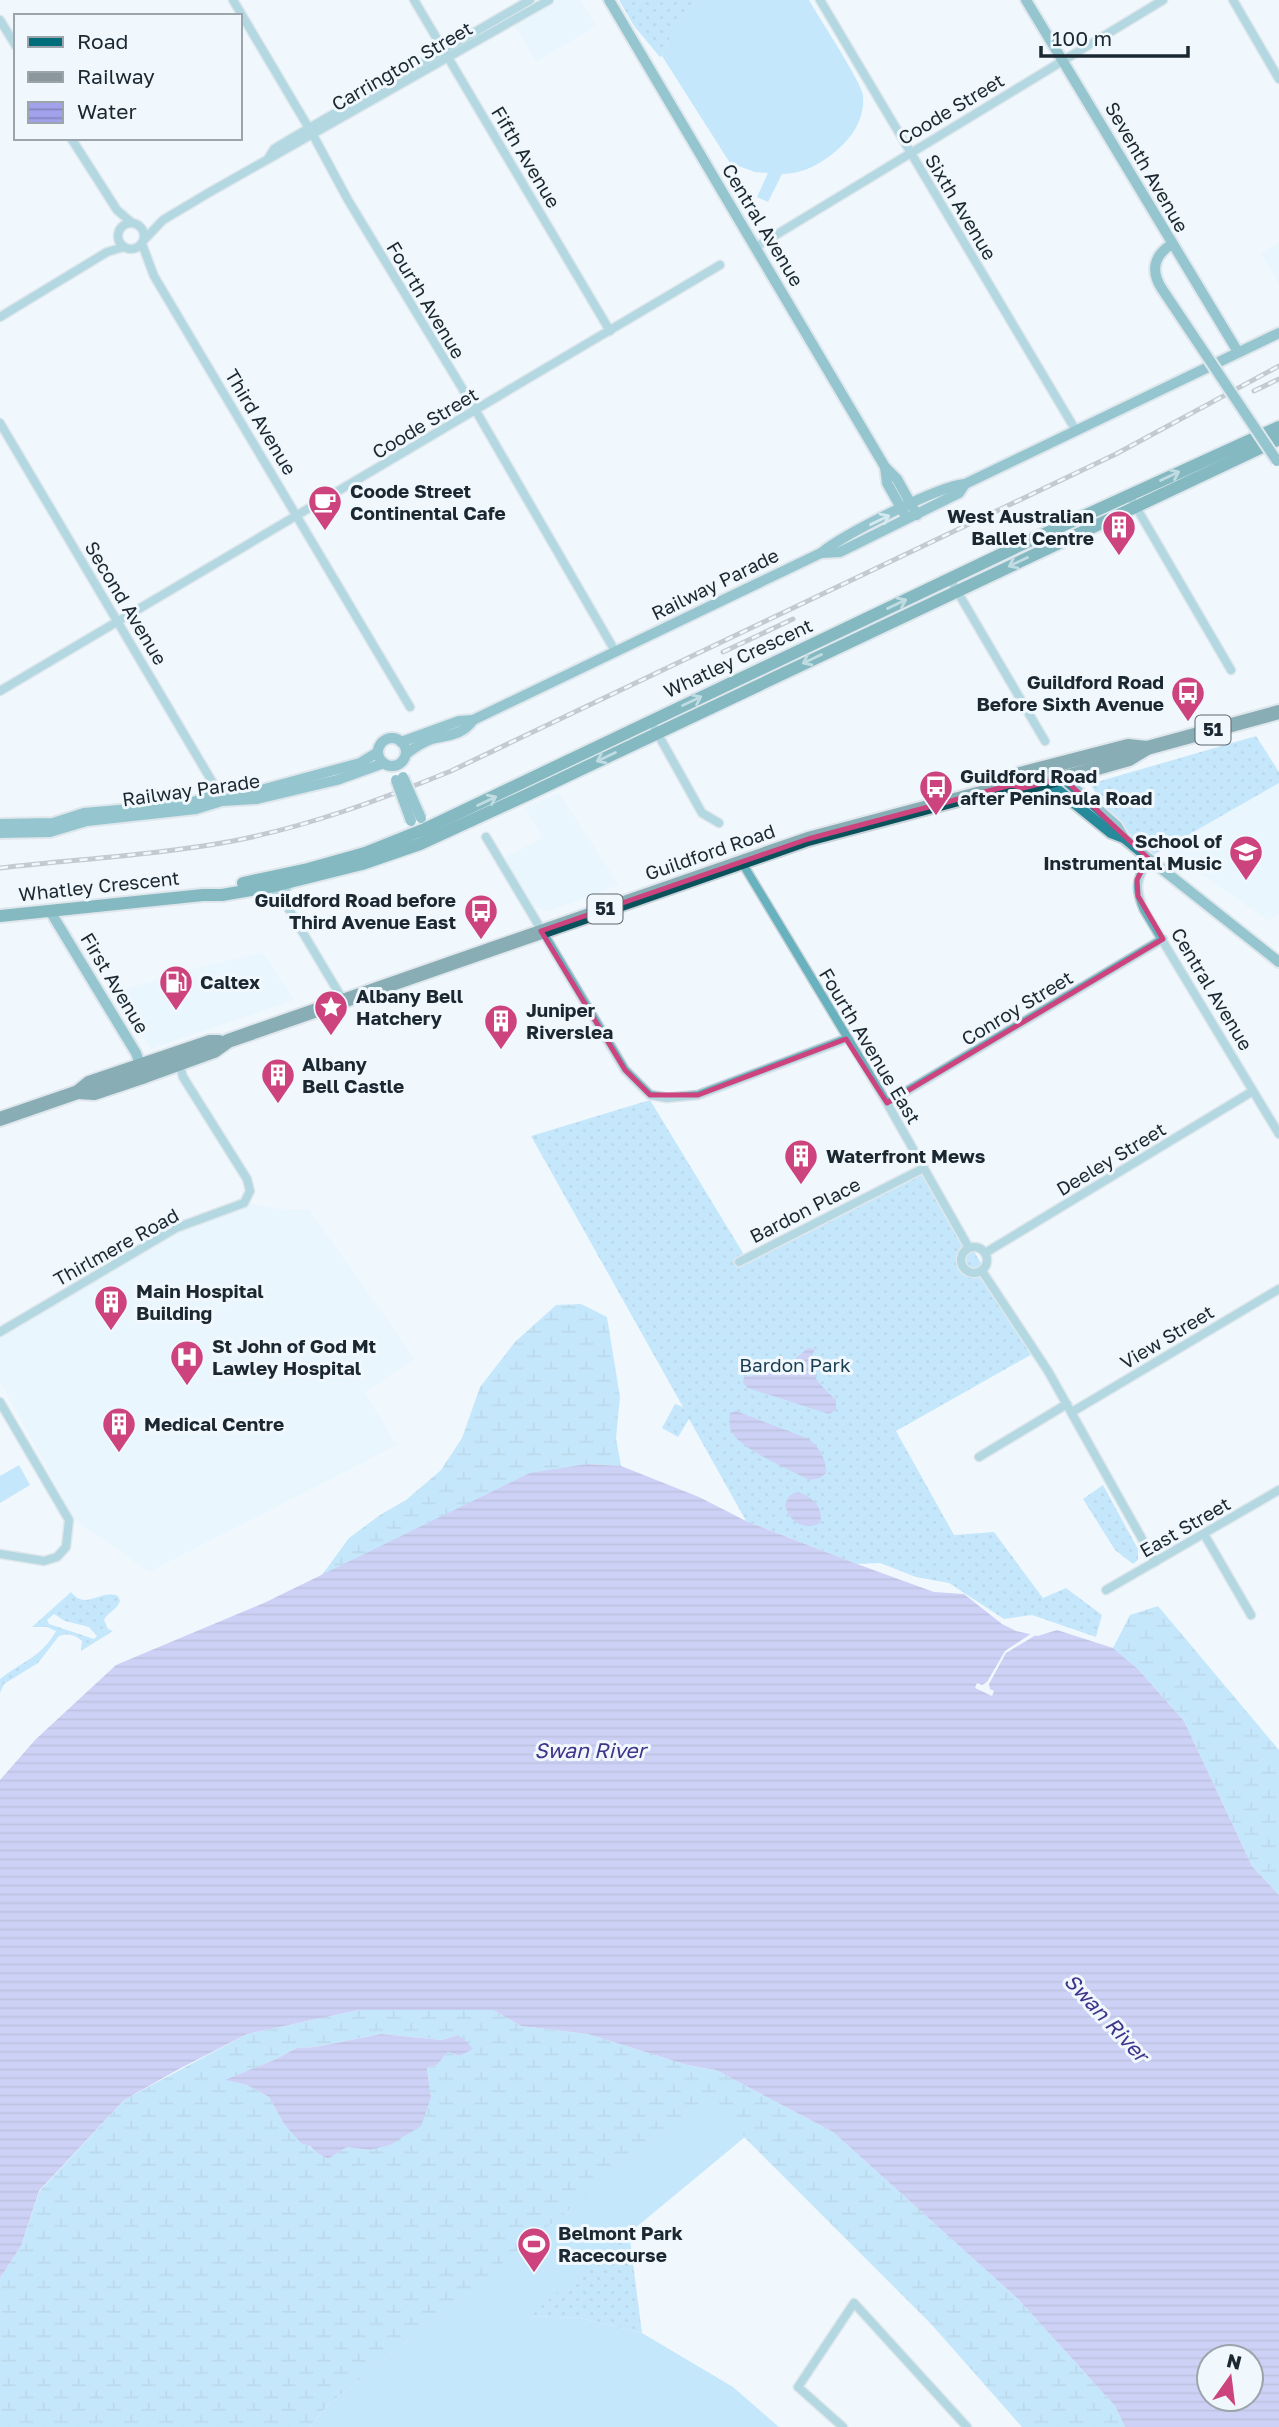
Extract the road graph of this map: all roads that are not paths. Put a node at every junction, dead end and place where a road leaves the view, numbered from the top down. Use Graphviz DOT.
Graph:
graph roads {
  1 [pos="414,0"];
  2 [pos="530,0"];
  3 [pos="549,0"];
  4 [pos="609,0"];
  5 [pos="820,0"];
  6 [pos="1026,0"];
  7 [pos="1163,0"];
  8 [pos="1233,0"];
  9 [pos="242,15"];
  10 [pos="0,20"];
  11 [pos="14,43"];
  12 [pos="445,54"];
  13 [pos="1063,60"];
  14 [pos="1279,79"];
  15 [pos="311,131"];
  16 [pos="72,140"];
  17 [pos="910,152"];
  18 [pos="117,210"];
  19 [pos="163,220"];
  20 [pos="135,224"];
  21 [pos="119,232"];
  22 [pos="143,242"];
  23 [pos="1172,244"];
  24 [pos="124,247"];
  25 [pos="756,247"];
  26 [pos="134,250"];
  27 [pos="107,252"];
  28 [pos="148,264"];
  29 [pos="720,265"];
  30 [pos="0,317"];
  31 [pos="610,331"];
  32 [pos="1279,333"];
  33 [pos="1238,352"];
  34 [pos="476,411"];
  35 [pos="0,423"];
  36 [pos="1279,428"];
  37 [pos="1075,429"];
  38 [pos="1279,439"];
  39 [pos="1278,462"];
  40 [pos="1132,500"];
  41 [pos="910,512"];
  42 [pos="298,517"];
  43 [pos="953,584"];
  44 [pos="119,621"];
  45 [pos="615,651"];
  46 [pos="1231,670"];
  47 [pos="0,691"];
  48 [pos="410,707"];
  49 [pos="1279,712"];
  50 [pos="473,720"];
  51 [pos="653,727"];
  52 [pos="1045,741"];
  53 [pos="401,742"];
  54 [pos="1147,748"];
  55 [pos="378,752"];
  56 [pos="403,759"];
  57 [pos="386,764"];
  58 [pos="1039,769"];
  59 [pos="400,778"];
  60 [pos="1063,778"];
  61 [pos="1048,782"];
  62 [pos="1011,785"];
  63 [pos="221,797"];
  64 [pos="719,823"];
  65 [pos="0,824"];
  66 [pos="420,830"];
  67 [pos="0,833"];
  68 [pos="486,837"];
  69 [pos="1125,838"];
  70 [pos="1148,858"];
  71 [pos="741,861"];
  72 [pos="276,881"];
  73 [pos="290,882"];
  74 [pos="287,906"];
  75 [pos="50,911"];
  76 [pos="0,916"];
  77 [pos="541,931"];
  78 [pos="1163,939"];
  79 [pos="1279,962"];
  80 [pos="343,1000"];
  81 [pos="846,1039"];
  82 [pos="228,1041"];
  83 [pos="188,1050"];
  84 [pos="179,1063"];
  85 [pos="143,1071"];
  86 [pos="1253,1091"];
  87 [pos="887,1104"];
  88 [pos="0,1119"];
  89 [pos="1279,1134"];
  90 [pos="924,1168"];
  91 [pos="969,1248"];
  92 [pos="985,1253"];
  93 [pos="738,1262"];
  94 [pos="982,1271"];
  95 [pos="1279,1289"];
  96 [pos="0,1332"];
  97 [pos="0,1402"];
  98 [pos="1070,1408"];
  99 [pos="979,1457"];
  100 [pos="1279,1490"];
  101 [pos="1204,1534"];
  102 [pos="0,1554"];
  103 [pos="1155,1562"];
  104 [pos="1106,1590"];
  105 [pos="1251,1615"];
  106 [pos="843,2427"];
  107 [pos="967,2427"];
  1 -- 12 [label="street, Fifth Avenue"];
  2 -- 12 [label="street, Carrington Street"];
  3 -- 12 [label="street, Carrington Street"];
  4 -- 25 [label="main road, Central Avenue"];
  5 -- 17 [label="street, Sixth Avenue"];
  6 -- 13 [label="main road, Seventh Avenue"];
  7 -- 13 [label="street, Coode Street"];
  8 -- 14 [label="street"];
  9 -- 15 [label="street, Fourth Avenue"];
  10 -- 11 [label="street"];
  12 -- 15 [label="street, Carrington Street"];
  12 -- 31 [label="street, Fifth Avenue"];
  13 -- 17 [label="street, Coode Street"];
  13 -- 23 [label="main road, Seventh Avenue"];
  15 -- 19 [label="street, Carrington Street"];
  15 -- 34 [label="street, Fourth Avenue"];
  16 -- 18 [label="street"];
  17 -- 25 [label="street, Coode Street"];
  17 -- 37 [label="street, Sixth Avenue"];
  18 -- 20 [label="street"];
  18 -- 21 [label="street"];
  19 -- 20 [label="street, Carrington Street"];
  19 -- 22 [label="street, Carrington Street"];
  20 -- 21 [label="street"];
  20 -- 22 [label="street"];
  21 -- 24 [label="street"];
  21 -- 27 [label="street"];
  22 -- 26 [label="street"];
  22 -- 28 [label="street, Third Avenue"];
  23 -- 33 [label="main road, Seventh Avenue"];
  23 -- 39 [label="main road, bridge"];
  24 -- 26 [label="street"];
  24 -- 27 [label="street"];
  25 -- 41 [label="main road, Central Avenue"];
  26 -- 28 [label="street, Third Avenue"];
  27 -- 30 [label="street"];
  28 -- 42 [label="street, Third Avenue"];
  29 -- 31 [label="street, Coode Street"];
  31 -- 34 [label="street, Coode Street"];
  32 -- 33 [label="main road, Railway Parade"];
  33 -- 37 [label="main road, Railway Parade"];
  34 -- 42 [label="street, Coode Street"];
  34 -- 45 [label="street, Fourth Avenue"];
  35 -- 44 [label="street, Second Avenue"];
  40 -- 36 [label="main road, Whatley Crescent, one-way"];
  37 -- 41 [label="main road, Railway Parade"];
  38 -- 40 [label="main road, Whatley Crescent"];
  40 -- 43 [label="main road, Whatley Crescent"];
  40 -- 46 [label="street"];
  41 -- 45 [label="main road, Railway Parade"];
  42 -- 44 [label="street, Coode Street"];
  42 -- 48 [label="street, Third Avenue"];
  43 -- 51 [label="main road, Whatley Crescent"];
  43 -- 52 [label="street"];
  44 -- 47 [label="street, Coode Street"];
  44 -- 63 [label="street, Second Avenue"];
  45 -- 50 [label="main road, Railway Parade"];
  49 -- 54 [label="highway, Guildford Road / 51"];
  50 -- 53 [label="main road, Railway Parade"];
  50 -- 56 [label="main road, Railway Parade"];
  51 -- 64 [label="street"];
  51 -- 66 [label="main road, Whatley Crescent"];
  53 -- 55 [label="main road"];
  53 -- 56 [label="main road"];
  54 -- 58 [label="highway, Guildford Road / 51"];
  54 -- 60 [label="highway, Guildford Road / 51"];
  55 -- 57 [label="main road"];
  55 -- 63 [label="main road, Railway Parade"];
  56 -- 57 [label="main road"];
  56 -- 59 [label="main road"];
  57 -- 59 [label="main road"];
  57 -- 63 [label="main road, Railway Parade"];
  58 -- 60 [label="main road"];
  58 -- 62 [label="highway, Guildford Road / 51"];
  59 -- 66 [label="main road, bridge"];
  60 -- 61 [label="highway, Guildford Road / 51"];
  60 -- 69 [label="main road"];
  61 -- 62 [label="highway, Guildford Road / 51"];
  61 -- 69 [label="main road"];
  62 -- 71 [label="highway, Guildford Road / 51"];
  63 -- 65 [label="main road, Railway Parade"];
  63 -- 67 [label="main road, Railway Parade"];
  66 -- 72 [label="main road, Whatley Crescent"];
  66 -- 73 [label="main road, Whatley Crescent"];
  68 -- 77 [label="street"];
  69 -- 70 [label="main road"];
  70 -- 78 [label="street, Central Avenue"];
  70 -- 79 [label="main road"];
  71 -- 77 [label="highway, Guildford Road / 51"];
  71 -- 81 [label="street, Fourth Avenue East"];
  72 -- 73 [label="main road, Whatley Crescent"];
  72 -- 74 [label="street"];
  72 -- 75 [label="main road, Whatley Crescent"];
  73 -- 74 [label="street"];
  74 -- 80 [label="street"];
  75 -- 76 [label="main road, Whatley Crescent"];
  75 -- 85 [label="main road, First Avenue"];
  77 -- 80 [label="highway, Guildford Road / 51"];
  77 -- 81 [label="street"];
  78 -- 86 [label="street, Central Avenue"];
  78 -- 87 [label="street, Conroy Street"];
  80 -- 82 [label="highway, Guildford Road / 51"];
  81 -- 87 [label="street, Fourth Avenue East"];
  82 -- 83 [label="highway, Guildford Road / 51"];
  82 -- 84 [label="highway, Guildford Road / 51"];
  83 -- 84 [label="street"];
  83 -- 85 [label="highway, Guildford Road / 51"];
  84 -- 85 [label="highway, Guildford Road / 51"];
  84 -- 96 [label="street, Thirlmere Road"];
  85 -- 88 [label="highway, Guildford Road / 51"];
  86 -- 89 [label="street, Central Avenue"];
  86 -- 92 [label="street, Deeley Street"];
  87 -- 90 [label="street, Fourth Avenue East"];
  90 -- 91 [label="street, Fourth Avenue East"];
  90 -- 93 [label="street, Bardon Place"];
  91 -- 92 [label="street"];
  91 -- 94 [label="street"];
  92 -- 94 [label="street"];
  94 -- 98 [label="street"];
  95 -- 98 [label="street, View Street"];
  97 -- 102 [label="street"];
  98 -- 99 [label="street, View Street"];
  98 -- 103 [label="street"];
  100 -- 101 [label="street, East Street"];
  101 -- 103 [label="street, East Street"];
  101 -- 105 [label="street"];
  103 -- 104 [label="street, East Street"];
  106 -- 107 [label="street"];
}
